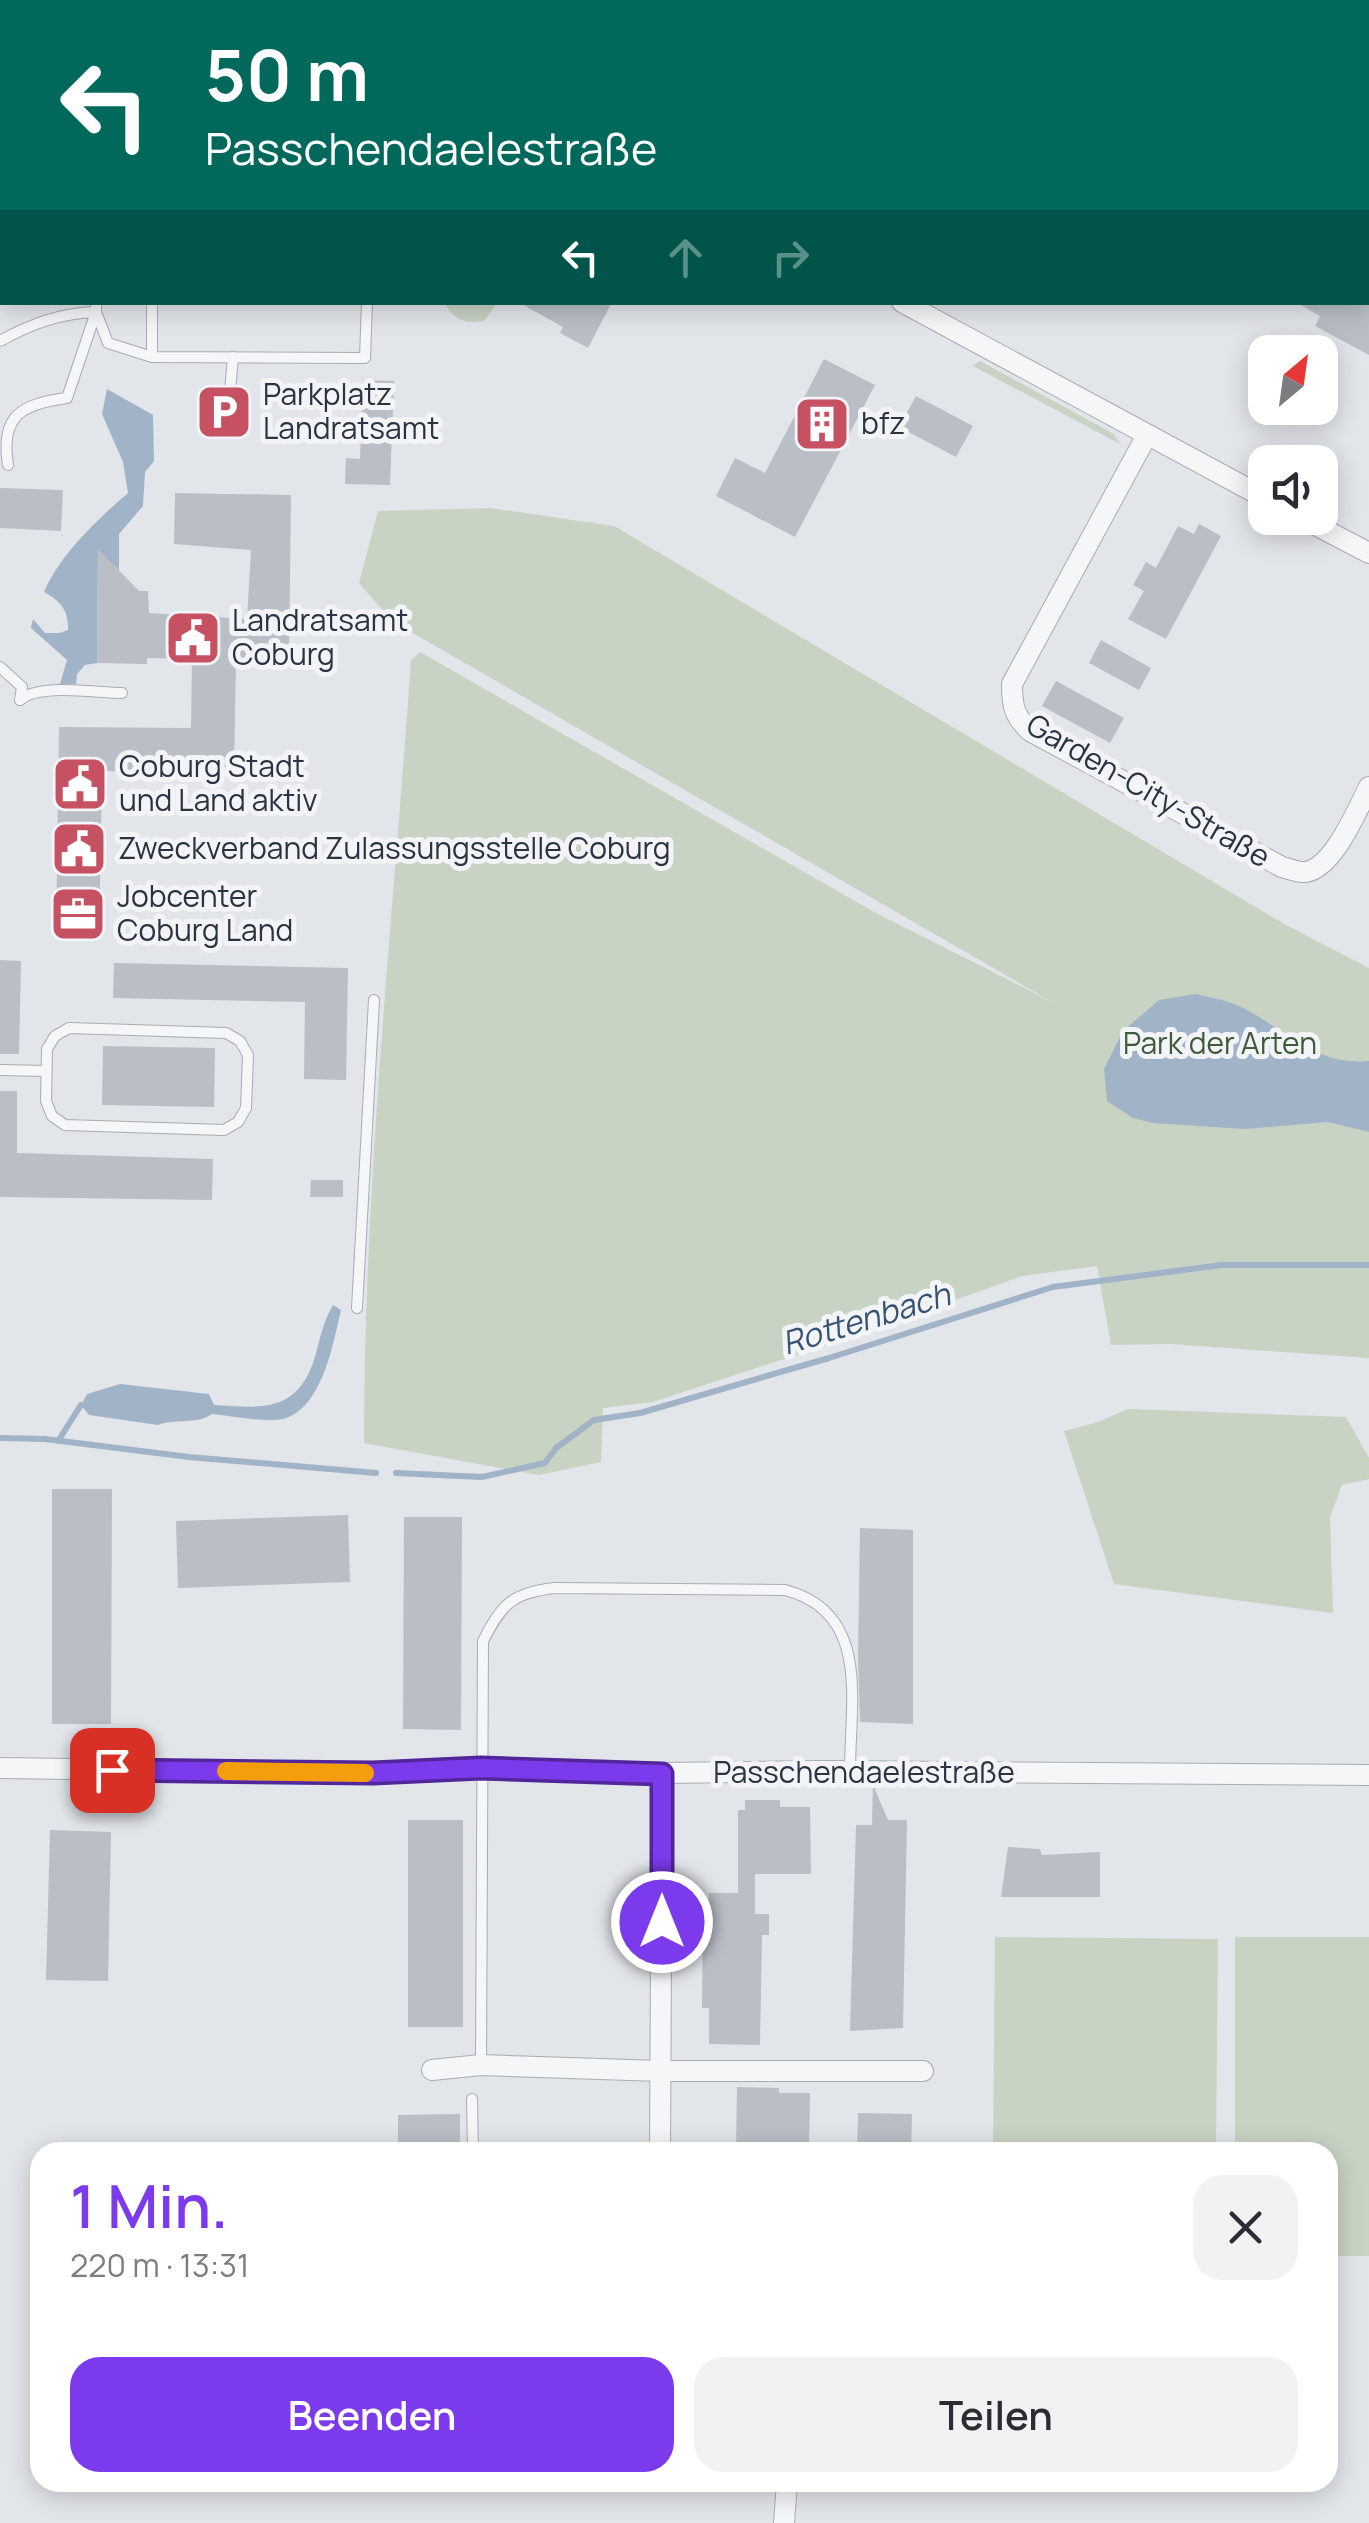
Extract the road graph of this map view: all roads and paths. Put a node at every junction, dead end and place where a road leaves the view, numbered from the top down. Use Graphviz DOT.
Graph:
graph roads {
  1 [pos="152,305"];
  2 [pos="367,305"];
  3 [pos="908,305"];
  4 [pos="96,307"];
  5 [pos="0,341"];
  6 [pos="152,357"];
  7 [pos="233,357"];
  8 [pos="228,425"];
  9 [pos="1147,434"];
  10 [pos="8,465"];
  11 [pos="1248,489"];
  12 [pos="1335,535"];
  13 [pos="1369,553"];
  14 [pos="0,667"];
  15 [pos="122,694"];
  16 [pos="1369,786"];
  17 [pos="374,1000"];
  18 [pos="0,1070"];
  19 [pos="46,1071"];
  20 [pos="357,1308"];
  21 [pos="0,1768"];
  22 [pos="481,1768"];
  23 [pos="850,1772"];
  24 [pos="662,1774"];
  25 [pos="1369,1775"];
  26 [pos="481,2066"];
  27 [pos="432,2070"];
  28 [pos="661,2071"];
  29 [pos="923,2071"];
  30 [pos="472,2099"];
  31 [pos="474,2142"];
  32 [pos="660,2142"];
  33 [pos="787,2492"];
  34 [pos="784,2523"];
  1 -- 6 [label="lane"];
  2 -- 7 [label="lane"];
  3 -- 9 [label="street"];
  4 -- 5 [label="lane"];
  4 -- 6 [label="lane"];
  4 -- 10 [label="lane"];
  6 -- 7 [label="lane"];
  7 -- 8 [label="lane"];
  9 -- 11 [label="street"];
  9 -- 16 [label="street, Garden-City-Straße"];
  12 -- 13 [label="street"];
  14 -- 15 [label="lane"];
  17 -- 20 [label="lane"];
  18 -- 19 [label="lane"];
  19 -- 19 [label="lane"];
  21 -- 22 [label="street, Passchendaelestraße"];
  22 -- 23 [label="lane"];
  22 -- 24 [label="street, Passchendaelestraße"];
  22 -- 26 [label="lane"];
  23 -- 24 [label="street, Passchendaelestraße"];
  23 -- 25 [label="street, Passchendaelestraße"];
  24 -- 28 [label="street"];
  26 -- 27 [label="street"];
  26 -- 28 [label="street"];
  28 -- 29 [label="street"];
  28 -- 32 [label="street"];
  30 -- 31 [label="lane"];
  33 -- 34 [label="street"];
}
